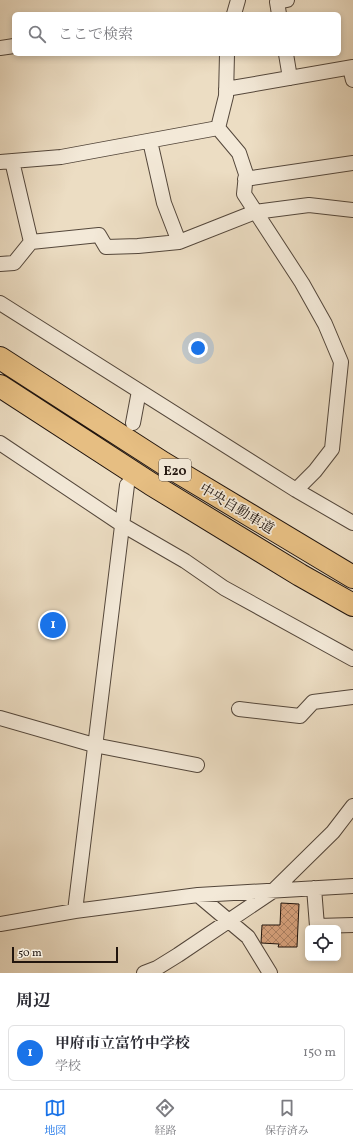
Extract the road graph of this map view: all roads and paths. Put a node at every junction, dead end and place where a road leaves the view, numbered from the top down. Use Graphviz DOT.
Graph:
graph roads {
  1 [pos="238,0"];
  2 [pos="287,0"];
  3 [pos="235,12"];
  4 [pos="278,12"];
  5 [pos="12,46"];
  6 [pos="0,48"];
  7 [pos="227,56"];
  8 [pos="286,56"];
  9 [pos="352,72"];
  10 [pos="290,78"];
  11 [pos="226,89"];
  12 [pos="218,128"];
  13 [pos="150,140"];
  14 [pos="6,162"];
  15 [pos="353,163"];
  16 [pos="245,179"];
  17 [pos="353,210"];
  18 [pos="255,212"];
  19 [pos="31,242"];
  20 [pos="179,242"];
  21 [pos="0,264"];
  22 [pos="0,303"];
  23 [pos="0,358"];
  24 [pos="0,386"];
  25 [pos="139,391"];
  26 [pos="133,423"];
  27 [pos="0,443"];
  28 [pos="127,485"];
  29 [pos="296,490"];
  30 [pos="353,522"];
  31 [pos="121,524"];
  32 [pos="353,578"];
  33 [pos="353,605"];
  34 [pos="353,659"];
  35 [pos="353,696"];
  36 [pos="239,709"];
  37 [pos="0,718"];
  38 [pos="94,745"];
  39 [pos="197,765"];
  40 [pos="353,806"];
  41 [pos="353,886"];
  42 [pos="314,888"];
  43 [pos="273,891"];
  44 [pos="198,895"];
  45 [pos="75,911"];
  46 [pos="229,920"];
  47 [pos="0,924"];
  48 [pos="353,925"];
  49 [pos="144,973"];
  50 [pos="270,973"];
  1 -- 3 [label="street"];
  2 -- 4 [label="street"];
  5 -- 6 [label="street"];
  7 -- 11 [label="street"];
  8 -- 10 [label="street"];
  9 -- 10 [label="street"];
  10 -- 11 [label="street"];
  11 -- 12 [label="street"];
  12 -- 13 [label="street"];
  12 -- 16 [label="street"];
  13 -- 14 [label="street"];
  13 -- 20 [label="street"];
  14 -- 19 [label="street"];
  15 -- 16 [label="street"];
  16 -- 18 [label="street"];
  17 -- 18 [label="street"];
  18 -- 20 [label="street"];
  18 -- 29 [label="street"];
  19 -- 20 [label="street"];
  19 -- 21 [label="street"];
  22 -- 25 [label="street"];
  23 -- 32 [label="highway, 中央自動車道 / E20"];
  24 -- 33 [label="highway, 中央自動車道 / E20"];
  25 -- 26 [label="street"];
  25 -- 29 [label="street"];
  27 -- 31 [label="street"];
  28 -- 31 [label="street"];
  29 -- 30 [label="street"];
  31 -- 34 [label="street"];
  31 -- 38 [label="street"];
  35 -- 36 [label="street"];
  37 -- 38 [label="street"];
  38 -- 39 [label="street"];
  38 -- 45 [label="street"];
  40 -- 43 [label="street"];
  41 -- 42 [label="street"];
  42 -- 43 [label="street"];
  42 -- 48 [label="street"];
  43 -- 44 [label="street"];
  43 -- 46 [label="street"];
  44 -- 45 [label="street"];
  44 -- 46 [label="street"];
  45 -- 47 [label="street"];
  46 -- 49 [label="street"];
  46 -- 50 [label="street"];
}
